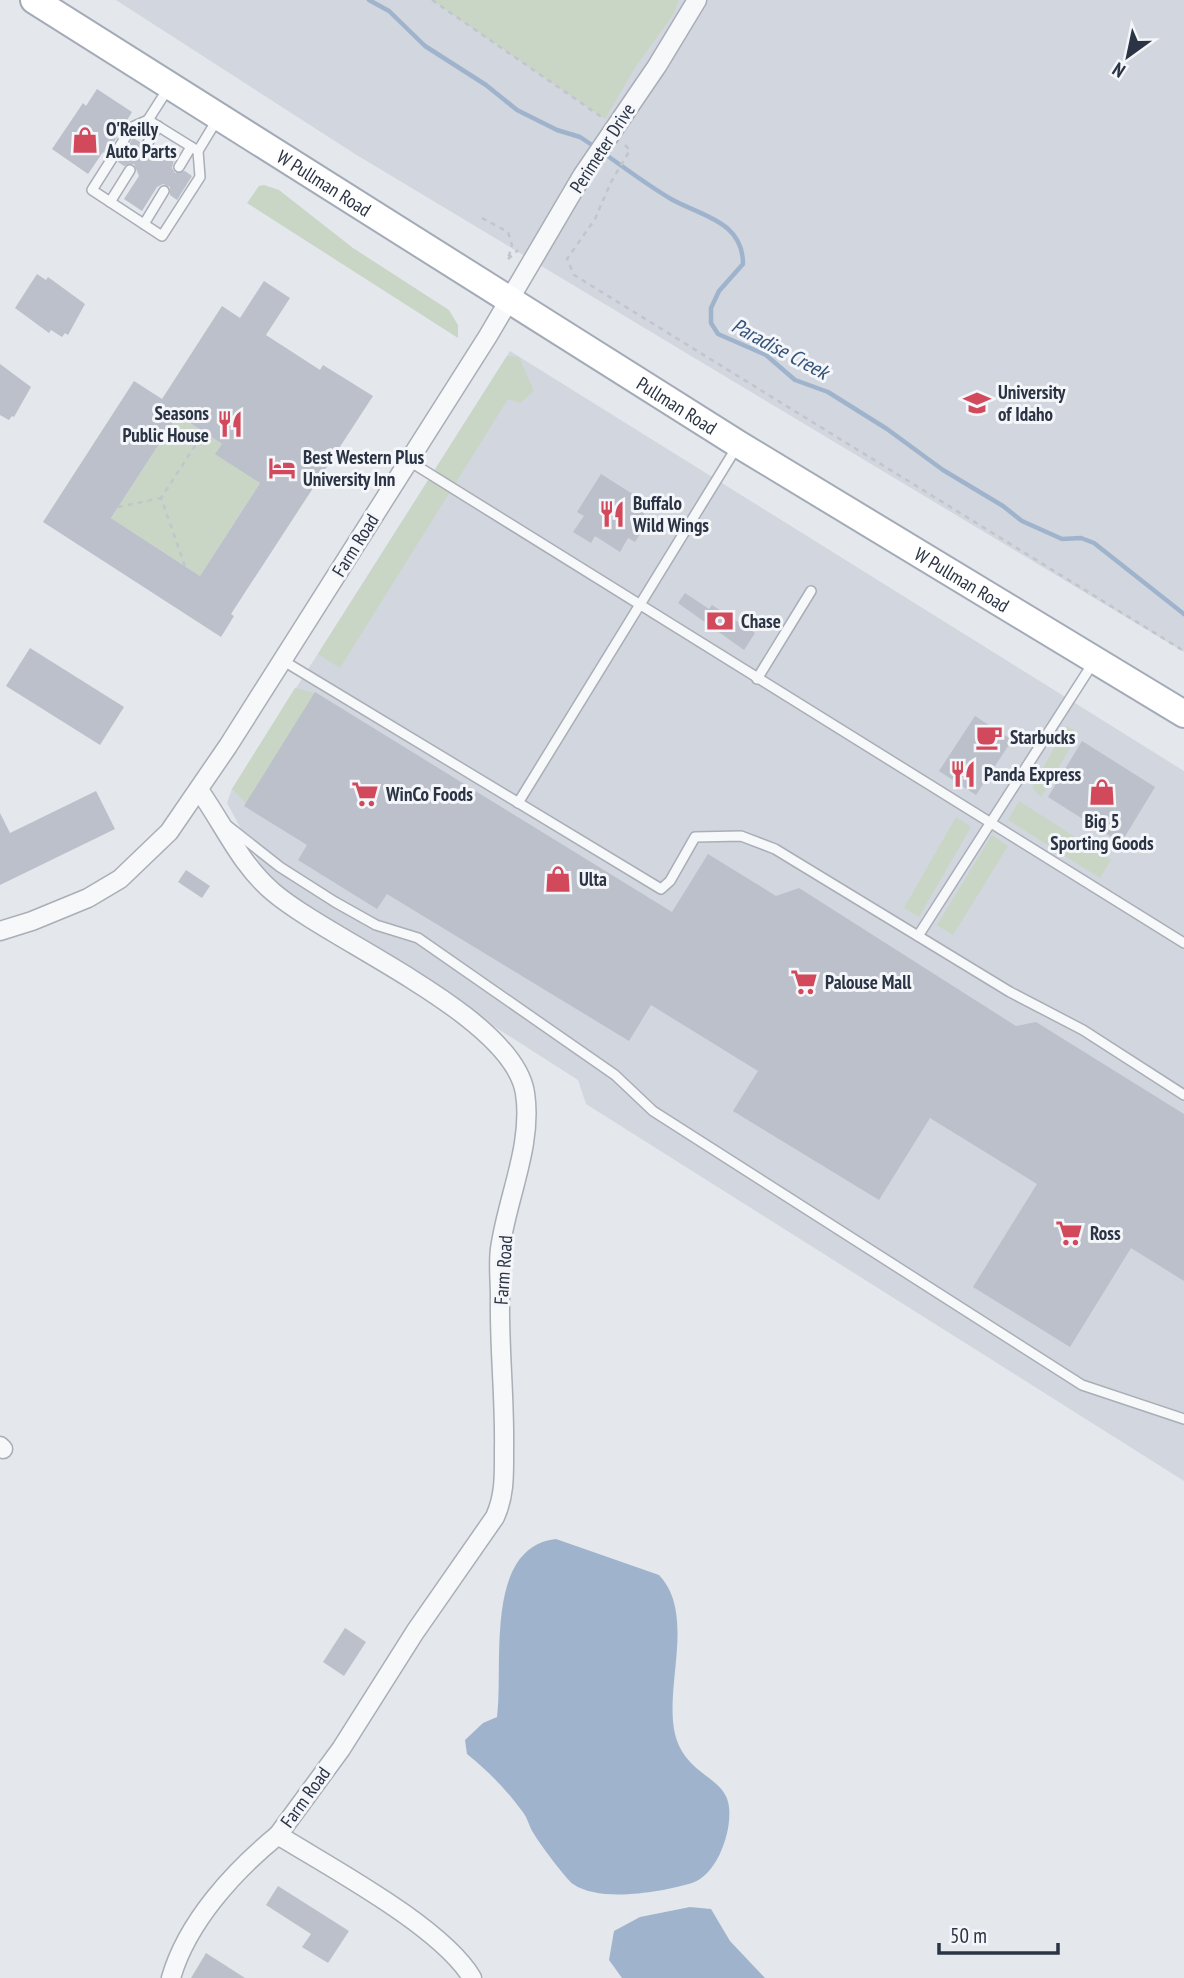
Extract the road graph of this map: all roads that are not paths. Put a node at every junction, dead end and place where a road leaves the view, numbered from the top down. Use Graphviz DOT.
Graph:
graph roads {
  1 [pos="34,0"];
  2 [pos="697,0"];
  3 [pos="170,85"];
  4 [pos="219,116"];
  5 [pos="148,120"];
  6 [pos="158,126"];
  7 [pos="146,146"];
  8 [pos="195,149"];
  9 [pos="179,167"];
  10 [pos="130,170"];
  11 [pos="164,191"];
  12 [pos="110,202"];
  13 [pos="144,224"];
  14 [pos="511,299"];
  15 [pos="615,365"];
  16 [pos="738,444"];
  17 [pos="409,461"];
  18 [pos="811,591"];
  19 [pos="639,606"];
  20 [pos="1096,659"];
  21 [pos="282,660"];
  22 [pos="757,679"];
  23 [pos="1184,713"];
  24 [pos="199,790"];
  25 [pos="518,803"];
  26 [pos="221,821"];
  27 [pos="990,822"];
  28 [pos="0,931"];
  29 [pos="918,936"];
  30 [pos="1184,943"];
  31 [pos="1184,1095"];
  32 [pos="1184,1419"];
  33 [pos="278,1835"];
  34 [pos="171,1978"];
  35 [pos="472,1978"];
  1 -- 3 [label="main road, W Pullman Road"];
  2 -- 14 [label="street, Perimeter Drive"];
  3 -- 4 [label="main road, W Pullman Road"];
  3 -- 5 [label="lane"];
  4 -- 8 [label="lane"];
  4 -- 14 [label="main road, W Pullman Road"];
  5 -- 6 [label="lane"];
  5 -- 12 [label="lane"];
  6 -- 7 [label="lane"];
  6 -- 8 [label="lane"];
  8 -- 9 [label="lane"];
  8 -- 13 [label="lane"];
  10 -- 12 [label="lane"];
  11 -- 13 [label="lane"];
  12 -- 13 [label="lane"];
  14 -- 15 [label="main road, W Pullman Road"];
  14 -- 17 [label="street, Farm Road"];
  15 -- 16 [label="main road, Pullman Road"];
  16 -- 19 [label="lane"];
  16 -- 20 [label="main road, W Pullman Road"];
  17 -- 19 [label="lane"];
  17 -- 21 [label="street, Farm Road"];
  18 -- 22 [label="lane"];
  19 -- 22 [label="lane"];
  19 -- 25 [label="lane"];
  20 -- 23 [label="main road, W Pullman Road"];
  20 -- 27 [label="lane"];
  21 -- 24 [label="street, Farm Road"];
  21 -- 25 [label="lane"];
  22 -- 27 [label="lane"];
  24 -- 26 [label="street, Farm Road"];
  24 -- 28 [label="street, Farm Road"];
  25 -- 29 [label="lane"];
  26 -- 32 [label="lane"];
  26 -- 33 [label="street, Farm Road"];
  27 -- 29 [label="lane"];
  27 -- 30 [label="lane"];
  29 -- 31 [label="lane"];
  33 -- 34 [label="street, Farm Road"];
  33 -- 35 [label="street, Farm Road"];
}
